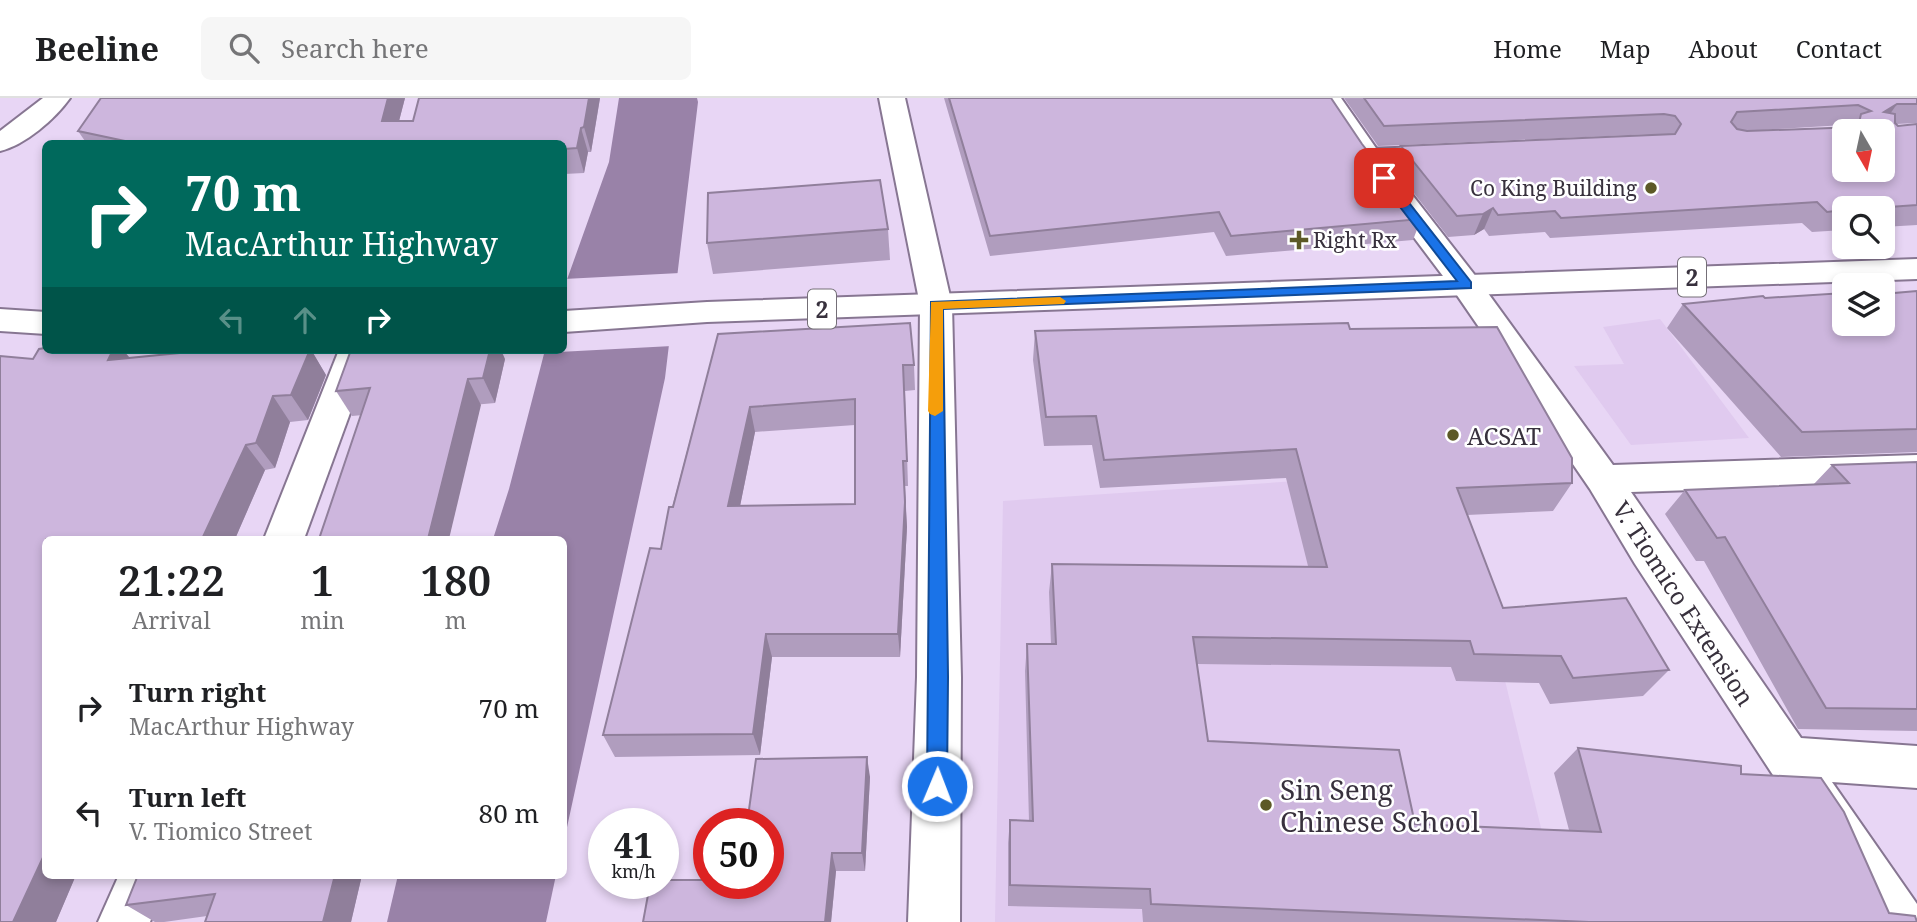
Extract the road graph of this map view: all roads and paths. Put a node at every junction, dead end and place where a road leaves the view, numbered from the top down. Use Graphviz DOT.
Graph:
graph roads {
  1 [pos="57,98"];
  2 [pos="892,98"];
  3 [pos="1328,98"];
  4 [pos="4,134"];
  5 [pos="1479,152"];
  6 [pos="1367,157"];
  7 [pos="1917,269"];
  8 [pos="1466,285"];
  9 [pos="936,305"];
  10 [pos="0,320"];
  11 [pos="567,322"];
  12 [pos="42,323"];
  13 [pos="354,354"];
  14 [pos="1917,469"];
  15 [pos="1603,479"];
  16 [pos="285,536"];
  17 [pos="1786,758"];
  18 [pos="1917,767"];
  19 [pos="143,879"];
  20 [pos="124,922"];
  21 [pos="934,922"];
  22 [pos="1899,922"];
  1 -- 4 [label="main road"];
  2 -- 9 [label="main road"];
  3 -- 6 [label="main road, V. Tiomico Extension"];
  5 -- 6 [label="main road"];
  6 -- 8 [label="main road, V. Tiomico Extension"];
  7 -- 8 [label="main road, 2"];
  8 -- 9 [label="main road, 2"];
  8 -- 15 [label="main road, V. Tiomico Extension"];
  9 -- 11 [label="main road, 2"];
  9 -- 21 [label="main road"];
  10 -- 12 [label="main road"];
  13 -- 16 [label="main road"];
  14 -- 15 [label="main road"];
  15 -- 17 [label="main road, V. Tiomico Extension"];
  17 -- 18 [label="main road"];
  17 -- 22 [label="main road, V. Tiomico Extension"];
  19 -- 20 [label="main road"];
}
